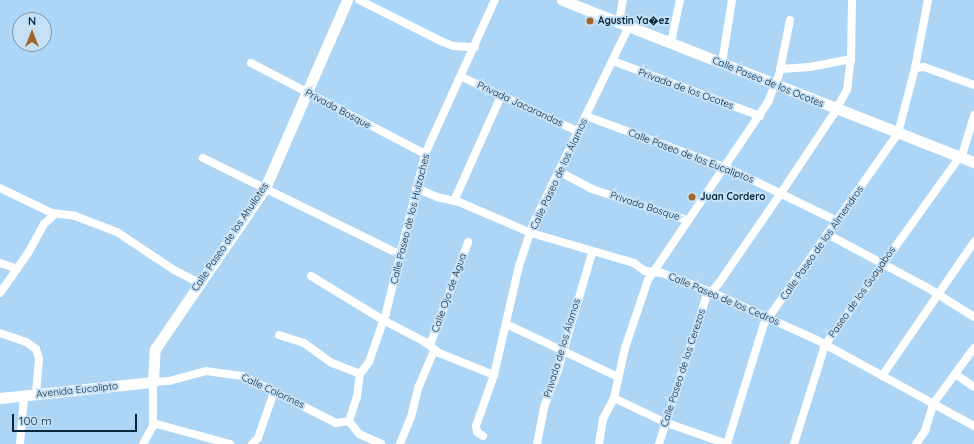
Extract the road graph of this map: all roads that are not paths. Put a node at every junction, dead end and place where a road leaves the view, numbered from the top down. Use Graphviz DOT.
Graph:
graph roads {
  1 [pos="347,0"];
  2 [pos="359,0"];
  3 [pos="495,0"];
  4 [pos="624,0"];
  5 [pos="680,0"];
  6 [pos="732,0"];
  7 [pos="852,0"];
  8 [pos="928,0"];
  9 [pos="567,1"];
  10 [pos="790,20"];
  11 [pos="619,22"];
  12 [pos="629,26"];
  13 [pos="671,42"];
  14 [pos="475,47"];
  15 [pos="851,59"];
  16 [pos="613,62"];
  17 [pos="251,63"];
  18 [pos="722,63"];
  19 [pos="915,68"];
  20 [pos="780,69"];
  21 [pos="462,77"];
  22 [pos="974,84"];
  23 [pos="776,85"];
  24 [pos="307,92"];
  25 [pos="501,96"];
  26 [pos="837,110"];
  27 [pos="586,116"];
  28 [pos="760,116"];
  29 [pos="974,116"];
  30 [pos="579,132"];
  31 [pos="898,133"];
  32 [pos="425,154"];
  33 [pos="959,156"];
  34 [pos="203,158"];
  35 [pos="974,162"];
  36 [pos="724,167"];
  37 [pos="560,172"];
  38 [pos="0,188"];
  39 [pos="265,188"];
  40 [pos="416,188"];
  41 [pos="781,193"];
  42 [pos="454,201"];
  43 [pos="55,214"];
  44 [pos="687,220"];
  45 [pos="837,221"];
  46 [pos="531,233"];
  47 [pos="827,234"];
  48 [pos="468,242"];
  49 [pos="974,242"];
  50 [pos="592,253"];
  51 [pos="401,255"];
  52 [pos="0,263"];
  53 [pos="881,264"];
  54 [pos="17,269"];
  55 [pos="652,272"];
  56 [pos="310,276"];
  57 [pos="199,283"];
  58 [pos="711,292"];
  59 [pos="0,293"];
  60 [pos="938,294"];
  61 [pos="974,317"];
  62 [pos="769,318"];
  63 [pos="383,320"];
  64 [pos="506,324"];
  65 [pos="0,333"];
  66 [pos="279,335"];
  67 [pos="825,345"];
  68 [pos="432,347"];
  69 [pos="974,348"];
  70 [pos="562,352"];
  71 [pos="360,374"];
  72 [pos="955,374"];
  73 [pos="494,375"];
  74 [pos="618,376"];
  75 [pos="882,376"];
  76 [pos="153,382"];
  77 [pos="974,387"];
  78 [pos="274,392"];
  79 [pos="36,395"];
  80 [pos="24,396"];
  81 [pos="0,398"];
  82 [pos="614,398"];
  83 [pos="934,404"];
  84 [pos="349,421"];
  85 [pos="664,422"];
  86 [pos="153,423"];
  87 [pos="974,426"];
  88 [pos="483,436"];
  89 [pos="20,444"];
  90 [pos="142,444"];
  91 [pos="230,444"];
  92 [pos="252,444"];
  93 [pos="382,444"];
  94 [pos="400,444"];
  95 [pos="537,444"];
  96 [pos="599,444"];
  97 [pos="659,444"];
  98 [pos="727,444"];
  99 [pos="794,444"];
  100 [pos="916,444"];
  1 -- 24 [label="street, Calle Paseo de los Ahuilotes"];
  2 -- 14 [label="street"];
  3 -- 14 [label="street, Calle Paseo de los Huizaches"];
  4 -- 11 [label="street"];
  5 -- 13 [label="street"];
  6 -- 18 [label="street"];
  7 -- 15 [label="street, Calle Paseo de los Cerezos"];
  8 -- 19 [label="street, Calle Paseo de los Almendros"];
  9 -- 11 [label="street, Calle Paseo de los Ocotes"];
  10 -- 20 [label="street"];
  11 -- 12 [label="street, Calle Paseo de los Ocotes"];
  12 -- 13 [label="street, Calle Paseo de los Ocotes"];
  12 -- 16 [label="street, Calle Paseo de los Álamos"];
  13 -- 18 [label="street, Calle Paseo de los Ocotes"];
  14 -- 21 [label="street, Calle Paseo de los Huizaches"];
  15 -- 20 [label="street"];
  15 -- 26 [label="street, Calle Paseo de los Cerezos"];
  16 -- 27 [label="street, Calle Paseo de los Álamos"];
  16 -- 28 [label="street, Privada de los Ocotes"];
  17 -- 24 [label="street, Privada Bosque"];
  18 -- 23 [label="street, Calle Paseo de los Ocotes"];
  19 -- 22 [label="street"];
  19 -- 31 [label="street, Calle Paseo de los Almendros"];
  20 -- 23 [label="street"];
  21 -- 25 [label="street, Privada Jacarandas"];
  21 -- 32 [label="street, Calle Paseo de los Huizaches"];
  23 -- 26 [label="street, Calle Paseo de los Ocotes"];
  23 -- 28 [label="street"];
  24 -- 32 [label="street, Privada Bosque"];
  24 -- 39 [label="street, Calle Paseo de los Ahuilotes"];
  25 -- 30 [label="street, Privada Jacarandas"];
  25 -- 42 [label="street"];
  26 -- 31 [label="street, Calle Paseo de los Ocotes"];
  26 -- 41 [label="street, Calle Paseo de los Cerezos"];
  27 -- 30 [label="street, Calle Paseo de los Álamos"];
  27 -- 36 [label="street, Calle Paseo de los Eucaliptos"];
  28 -- 36 [label="street"];
  29 -- 33 [label="street, Paseo de los Guayabos"];
  30 -- 37 [label="street, Calle Paseo de los Álamos"];
  31 -- 33 [label="street, Calle Paseo de los Ocotes"];
  31 -- 45 [label="street, Calle Paseo de los Almendros"];
  32 -- 40 [label="street, Calle Paseo de los Huizaches"];
  33 -- 35 [label="street, Calle Paseo de los Ocotes"];
  33 -- 53 [label="street, Paseo de los Guayabos"];
  34 -- 39 [label="street"];
  36 -- 41 [label="street, Calle Paseo de los Eucaliptos"];
  36 -- 44 [label="street"];
  37 -- 44 [label="street, Privada Bosque"];
  37 -- 46 [label="street, Calle Paseo de los Álamos"];
  38 -- 43 [label="street"];
  39 -- 51 [label="street"];
  39 -- 57 [label="street, Calle Paseo de los Ahuilotes"];
  40 -- 42 [label="street, Calle Paseo de los Cedros"];
  40 -- 51 [label="street, Calle Paseo de los Huizaches"];
  41 -- 45 [label="street, Calle Paseo de los Eucaliptos"];
  41 -- 58 [label="street, Calle Paseo de los Cerezos"];
  42 -- 46 [label="street, Calle Paseo de los Cedros"];
  43 -- 54 [label="street"];
  43 -- 57 [label="street"];
  44 -- 55 [label="street"];
  45 -- 47 [label="street, Calle Paseo de los Almendros"];
  46 -- 50 [label="street, Calle Paseo de los Cedros"];
  46 -- 64 [label="street, Calle Paseo de los Álamos"];
  47 -- 53 [label="street"];
  47 -- 62 [label="street, Calle Paseo de los Almendros"];
  48 -- 68 [label="street, Calle Ojo de Agua"];
  49 -- 60 [label="street"];
  50 -- 55 [label="street, Calle Paseo de los Cedros"];
  50 -- 70 [label="street, Privada de los Álamos"];
  51 -- 63 [label="street, Calle Paseo de los Huizaches"];
  52 -- 54 [label="street"];
  53 -- 60 [label="street"];
  53 -- 67 [label="street, Paseo de los Guayabos"];
  54 -- 59 [label="street"];
  55 -- 58 [label="street, Calle Paseo de los Cedros"];
  55 -- 74 [label="street"];
  56 -- 63 [label="street"];
  57 -- 76 [label="street, Calle Paseo de los Ahuilotes"];
  58 -- 62 [label="street, Calle Paseo de los Cedros"];
  58 -- 85 [label="street, Calle Paseo de los Cerezos"];
  60 -- 61 [label="street"];
  60 -- 75 [label="street"];
  62 -- 67 [label="street, Calle Paseo de los Cedros"];
  62 -- 98 [label="street, Calle Paseo de los Almendros"];
  63 -- 68 [label="street"];
  63 -- 71 [label="street, Calle Paseo de los Huizaches"];
  64 -- 70 [label="street"];
  64 -- 73 [label="street, Calle Paseo de los Álamos"];
  65 -- 79 [label="street"];
  66 -- 71 [label="street"];
  67 -- 75 [label="street, Calle Paseo de los Cedros"];
  67 -- 99 [label="street, Paseo de los Guayabos"];
  68 -- 73 [label="street"];
  68 -- 94 [label="street, Calle Ojo de Agua"];
  69 -- 72 [label="street"];
  70 -- 74 [label="street"];
  70 -- 95 [label="street, Privada de los Álamos"];
  71 -- 84 [label="street, Calle Paseo de los Huizaches"];
  72 -- 77 [label="street"];
  72 -- 83 [label="street"];
  73 -- 88 [label="street, Calle Paseo de los Álamos"];
  74 -- 82 [label="street"];
  75 -- 83 [label="street, Calle Paseo de los Cedros"];
  76 -- 78 [label="street, Calle Colorines"];
  76 -- 79 [label="street, Avenida Eucalipto"];
  76 -- 86 [label="street"];
  78 -- 84 [label="street, Calle Colorines"];
  78 -- 92 [label="street"];
  79 -- 80 [label="street, Avenida Eucalipto"];
  80 -- 81 [label="street, Avenida Eucalipto"];
  80 -- 89 [label="street"];
  82 -- 85 [label="street"];
  82 -- 96 [label="street"];
  83 -- 87 [label="street, Calle Paseo de los Cedros"];
  83 -- 100 [label="street"];
  84 -- 93 [label="street"];
  85 -- 97 [label="street, Calle Paseo de los Cerezos"];
  85 -- 98 [label="street"];
  86 -- 90 [label="street"];
  86 -- 91 [label="street"];
}
